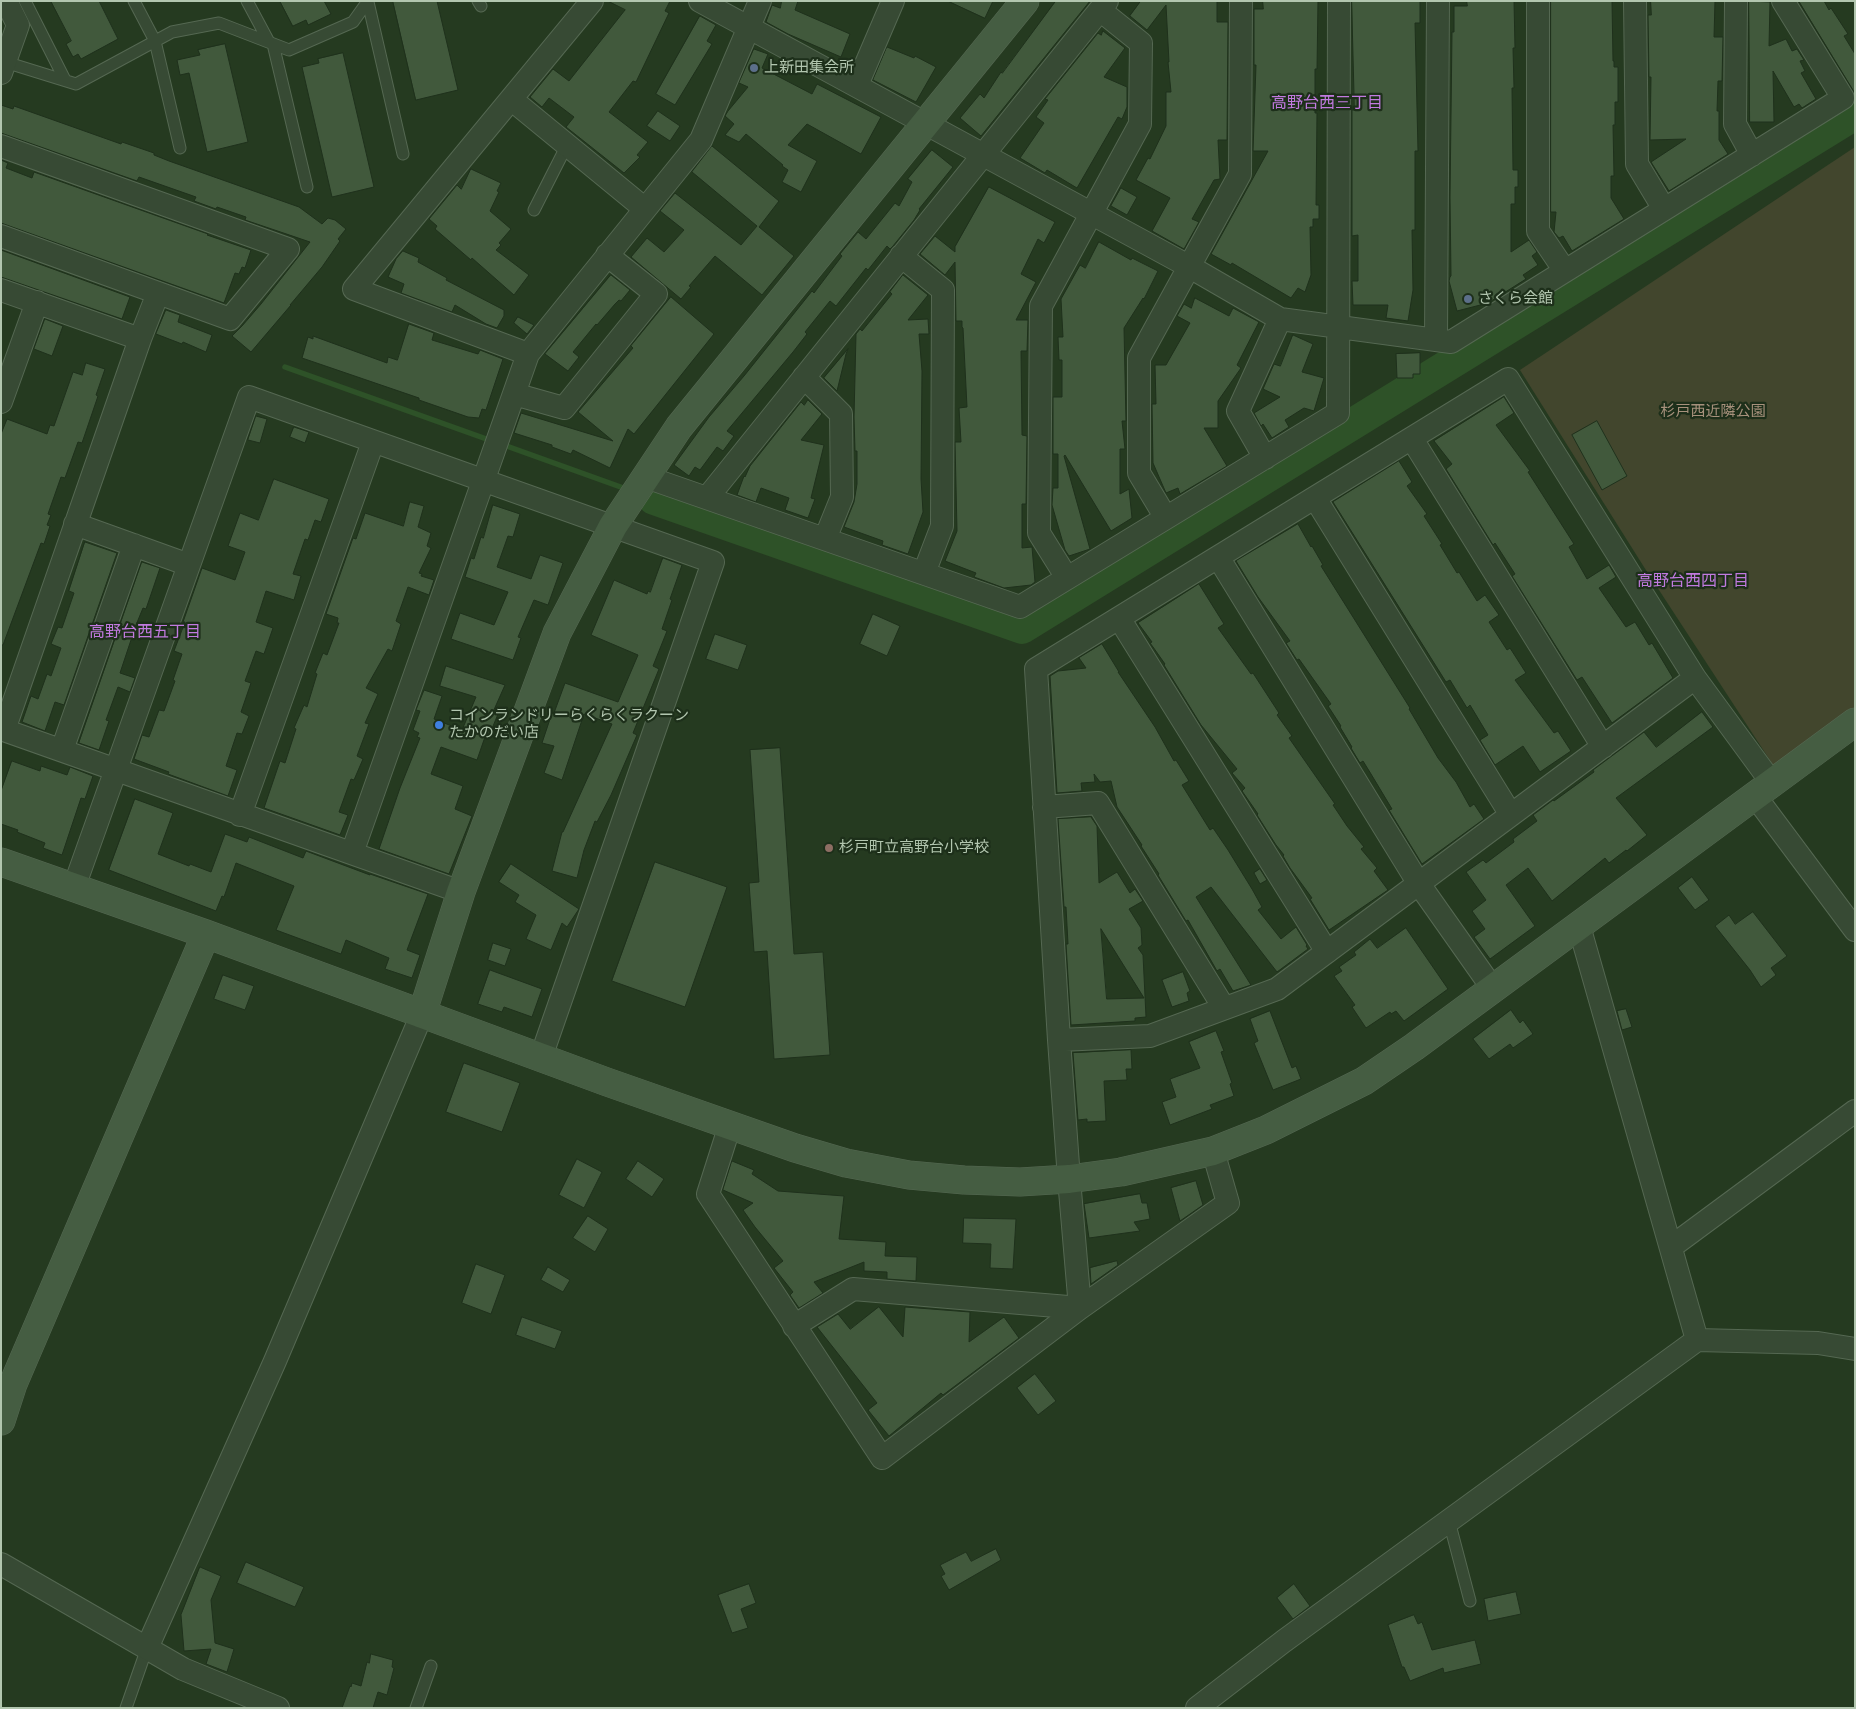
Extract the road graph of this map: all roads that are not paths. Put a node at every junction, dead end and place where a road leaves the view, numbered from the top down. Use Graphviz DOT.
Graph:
graph roads {
  1 [pos="6,1"];
  2 [pos="25,1"];
  3 [pos="134,1"];
  4 [pos="247,1"];
  5 [pos="592,1"];
  6 [pos="700,1"];
  7 [pos="760,1"];
  8 [pos="892,1"];
  9 [pos="1025,1"];
  10 [pos="1241,1"];
  11 [pos="1339,1"];
  12 [pos="1438,1"];
  13 [pos="1538,1"];
  14 [pos="1635,1"];
  15 [pos="1736,1"];
  16 [pos="1783,1"];
  17 [pos="365,3"];
  18 [pos="1103,5"];
  19 [pos="749,27"];
  20 [pos="155,41"];
  21 [pos="271,43"];
  22 [pos="3,67"];
  23 [pos="65,80"];
  24 [pos="857,86"];
  25 [pos="511,99"];
  26 [pos="925,123"];
  27 [pos="567,145"];
  28 [pos="1,146"];
  29 [pos="180,148"];
  30 [pos="403,154"];
  31 [pos="983,154"];
  32 [pos="1752,154"];
  33 [pos="307,187"];
  34 [pos="645,209"];
  35 [pos="1664,209"];
  36 [pos="534,210"];
  37 [pos="1091,214"];
  38 [pos="1,236"];
  39 [pos="607,255"];
  40 [pos="901,256"];
  41 [pos="1190,266"];
  42 [pos="1565,271"];
  43 [pos="1,290"];
  44 [pos="158,293"];
  45 [pos="37,302"];
  46 [pos="1280,320"];
  47 [pos="1338,327"];
  48 [pos="140,339"];
  49 [pos="1436,340"];
  50 [pos="528,354"];
  51 [pos="804,377"];
  52 [pos="514,394"];
  53 [pos="1,402"];
  54 [pos="1412,439"];
  55 [pos="373,442"];
  56 [pos="1265,458"];
  57 [pos="646,477"];
  58 [pos="483,480"];
  59 [pos="707,498"];
  60 [pos="1316,498"];
  61 [pos="1166,518"];
  62 [pos="74,524"];
  63 [pos="613,526"];
  64 [pos="825,539"];
  65 [pos="134,545"];
  66 [pos="1218,558"];
  67 [pos="189,565"];
  68 [pos="924,573"];
  69 [pos="1067,578"];
  70 [pos="1120,618"];
  71 [pos="1695,678"];
  72 [pos="1855,722"];
  73 [pos="3,730"];
  74 [pos="1603,746"];
  75 [pos="62,750"];
  76 [pos="116,769"];
  77 [pos="1764,789"];
  78 [pos="1044,807"];
  79 [pos="240,815"];
  80 [pos="1510,816"];
  81 [pos="352,854"];
  82 [pos="1,862"];
  83 [pos="1419,884"];
  84 [pos="74,887"];
  85 [pos="461,892"];
  86 [pos="1579,926"];
  87 [pos="1855,930"];
  88 [pos="206,934"];
  89 [pos="1327,952"];
  90 [pos="1493,989"];
  91 [pos="1224,1008"];
  92 [pos="422,1014"];
  93 [pos="1059,1040"];
  94 [pos="541,1057"];
  95 [pos="1855,1111"];
  96 [pos="730,1125"];
  97 [pos="1212,1151"];
  98 [pos="1069,1179"];
  99 [pos="1671,1247"];
  100 [pos="1080,1308"];
  101 [pos="794,1326"];
  102 [pos="1697,1340"];
  103 [pos="1855,1349"];
  104 [pos="1,1421"];
  105 [pos="1449,1521"];
  106 [pos="1,1564"];
  107 [pos="1470,1601"];
  108 [pos="147,1648"];
  109 [pos="430,1666"];
  110 [pos="126,1708"];
  111 [pos="278,1708"];
  112 [pos="416,1708"];
  113 [pos="1197,1708"];
  1 -- 22 [label="street"];
  2 -- 23 [label="lane"];
  3 -- 20 [label="lane"];
  4 -- 21 [label="lane"];
  5 -- 25 [label="street"];
  6 -- 19 [label="street"];
  7 -- 19 [label="street"];
  8 -- 24 [label="street"];
  9 -- 26 [label="street"];
  10 -- 41 [label="street"];
  11 -- 47 [label="street"];
  12 -- 49 [label="street"];
  13 -- 42 [label="street"];
  14 -- 35 [label="street"];
  15 -- 32 [label="street"];
  16 -- 32 [label="street"];
  17 -- 21 [label="lane"];
  17 -- 30 [label="lane"];
  18 -- 31 [label="street"];
  18 -- 37 [label="street"];
  19 -- 24 [label="street"];
  19 -- 34 [label="street"];
  20 -- 21 [label="lane"];
  20 -- 23 [label="lane"];
  20 -- 29 [label="lane"];
  21 -- 33 [label="lane"];
  22 -- 23 [label="lane"];
  24 -- 26 [label="street"];
  25 -- 27 [label="street"];
  25 -- 50 [label="street"];
  26 -- 31 [label="street"];
  26 -- 57 [label="street"];
  27 -- 34 [label="street"];
  27 -- 36 [label="lane"];
  28 -- 44 [label="street"];
  31 -- 37 [label="street"];
  31 -- 40 [label="street"];
  32 -- 35 [label="street"];
  34 -- 39 [label="street"];
  35 -- 42 [label="street"];
  37 -- 41 [label="street"];
  37 -- 69 [label="street"];
  38 -- 44 [label="street"];
  39 -- 50 [label="street"];
  39 -- 52 [label="street"];
  40 -- 51 [label="street"];
  40 -- 68 [label="street"];
  41 -- 46 [label="street"];
  41 -- 61 [label="street"];
  42 -- 49 [label="street"];
  43 -- 45 [label="street"];
  44 -- 48 [label="street"];
  45 -- 48 [label="street"];
  45 -- 53 [label="street"];
  46 -- 47 [label="street"];
  46 -- 56 [label="street"];
  47 -- 49 [label="street"];
  47 -- 56 [label="street"];
  48 -- 62 [label="street"];
  50 -- 52 [label="street"];
  51 -- 59 [label="street"];
  51 -- 64 [label="street"];
  52 -- 58 [label="street"];
  54 -- 60 [label="street"];
  54 -- 71 [label="street"];
  54 -- 74 [label="street"];
  55 -- 58 [label="street"];
  55 -- 67 [label="street"];
  55 -- 79 [label="street"];
  56 -- 61 [label="street"];
  57 -- 59 [label="street"];
  57 -- 63 [label="street"];
  58 -- 63 [label="street"];
  58 -- 81 [label="street"];
  59 -- 64 [label="street"];
  60 -- 66 [label="street"];
  60 -- 80 [label="street"];
  61 -- 69 [label="street"];
  62 -- 65 [label="street"];
  62 -- 73 [label="street"];
  63 -- 85 [label="street"];
  63 -- 94 [label="street"];
  64 -- 68 [label="street"];
  65 -- 67 [label="street"];
  65 -- 75 [label="street"];
  66 -- 70 [label="street"];
  66 -- 83 [label="street"];
  67 -- 76 [label="street"];
  68 -- 69 [label="street"];
  70 -- 78 [label="street"];
  70 -- 89 [label="street"];
  71 -- 74 [label="street"];
  71 -- 77 [label="street"];
  72 -- 77 [label="street"];
  73 -- 75 [label="street"];
  74 -- 80 [label="street"];
  75 -- 76 [label="street"];
  76 -- 79 [label="street"];
  76 -- 84 [label="street"];
  77 -- 86 [label="street"];
  77 -- 87 [label="street"];
  78 -- 91 [label="street"];
  78 -- 93 [label="street"];
  79 -- 81 [label="street"];
  80 -- 83 [label="street"];
  81 -- 85 [label="street"];
  82 -- 84 [label="street"];
  83 -- 89 [label="street"];
  83 -- 90 [label="street"];
  84 -- 88 [label="street"];
  85 -- 92 [label="street"];
  86 -- 90 [label="street"];
  86 -- 99 [label="street"];
  88 -- 92 [label="street"];
  88 -- 104 [label="street"];
  89 -- 91 [label="street"];
  90 -- 97 [label="street"];
  91 -- 93 [label="street"];
  92 -- 94 [label="street"];
  92 -- 108 [label="street"];
  93 -- 98 [label="street"];
  94 -- 96 [label="street"];
  95 -- 99 [label="street"];
  96 -- 98 [label="street"];
  96 -- 101 [label="street"];
  97 -- 98 [label="street"];
  97 -- 100 [label="street"];
  98 -- 100 [label="street"];
  99 -- 102 [label="street"];
  100 -- 101 [label="street"];
  100 -- 101 [label="street"];
  102 -- 103 [label="street"];
  102 -- 105 [label="street"];
  105 -- 107 [label="lane"];
  105 -- 113 [label="street"];
  106 -- 108 [label="street"];
  108 -- 110 [label="lane"];
  108 -- 111 [label="street"];
  109 -- 112 [label="lane"];
}
